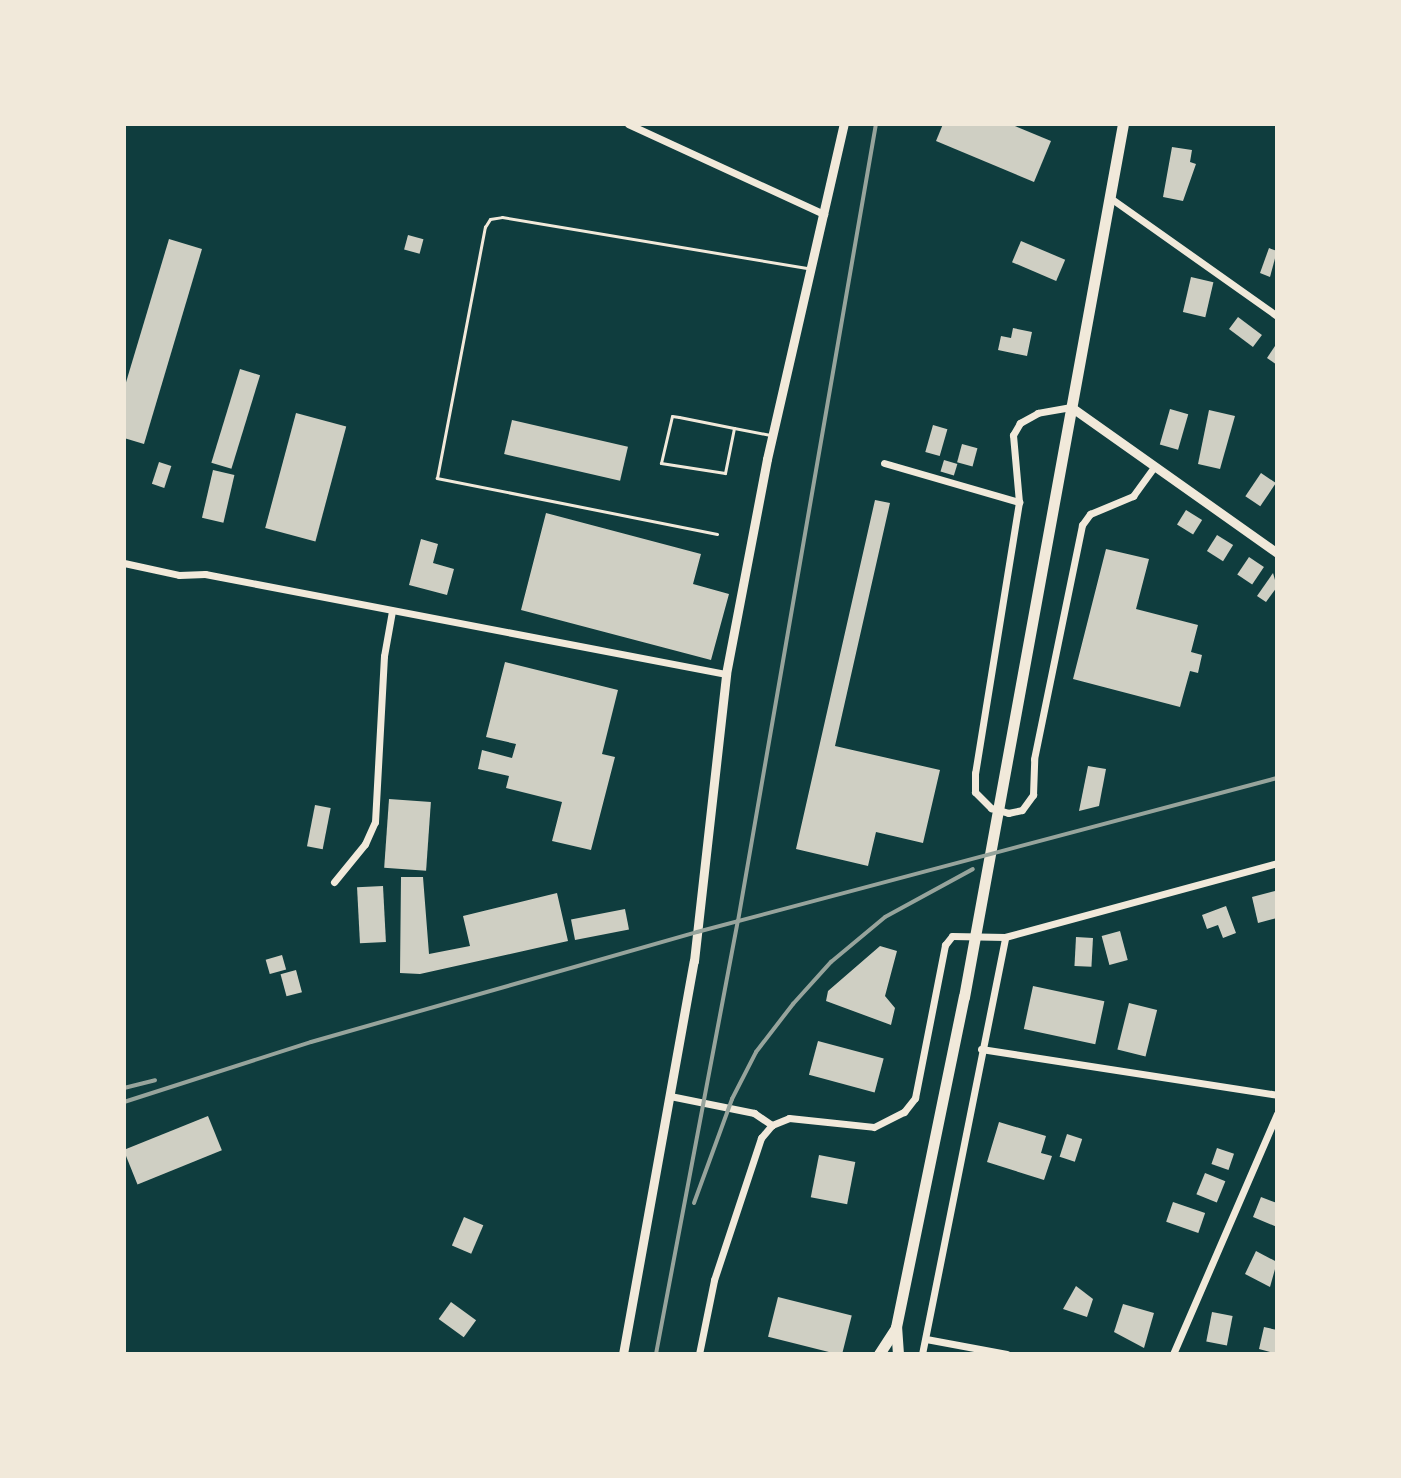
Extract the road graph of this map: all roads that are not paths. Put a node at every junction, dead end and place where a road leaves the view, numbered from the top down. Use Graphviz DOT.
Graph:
graph roads {
  1 [pos="628,124"];
  2 [pos="844,124"];
  3 [pos="1123,124"];
  4 [pos="1109,197"];
  5 [pos="824,214"];
  6 [pos="811,269"];
  7 [pos="1277,316"];
  8 [pos="1071,407"];
  9 [pos="734,428"];
  10 [pos="772,436"];
  11 [pos="884,463"];
  12 [pos="1155,466"];
  13 [pos="1019,502"];
  14 [pos="717,534"];
  15 [pos="1277,553"];
  16 [pos="124,563"];
  17 [pos="392,611"];
  18 [pos="726,674"];
  19 [pos="1277,863"];
  20 [pos="334,882"];
  21 [pos="1005,937"];
  22 [pos="981,1049"];
  23 [pos="1277,1095"];
  24 [pos="670,1096"];
  25 [pos="1277,1114"];
  26 [pos="772,1125"];
  27 [pos="896,1327"];
  28 [pos="926,1339"];
  29 [pos="623,1354"];
  30 [pos="699,1354"];
  31 [pos="879,1354"];
  32 [pos="898,1354"];
  33 [pos="922,1354"];
  34 [pos="1007,1354"];
  35 [pos="1173,1354"];
  1 -- 5 [label="street"];
  2 -- 5 [label="street"];
  3 -- 4 [label="highway"];
  4 -- 7 [label="street"];
  4 -- 8 [label="highway"];
  5 -- 6 [label="street"];
  6 -- 10 [label="street"];
  6 -- 14 [label="lane"];
  8 -- 12 [label="street"];
  8 -- 13 [label="street"];
  8 -- 27 [label="highway"];
  9 -- 9 [label="lane"];
  9 -- 10 [label="lane"];
  10 -- 18 [label="street"];
  11 -- 13 [label="street"];
  12 -- 13 [label="street"];
  12 -- 15 [label="street"];
  16 -- 17 [label="street"];
  17 -- 18 [label="street"];
  17 -- 20 [label="street"];
  18 -- 24 [label="street"];
  19 -- 21 [label="street"];
  21 -- 22 [label="street"];
  21 -- 26 [label="street"];
  22 -- 23 [label="street"];
  22 -- 28 [label="street"];
  24 -- 26 [label="street"];
  24 -- 29 [label="street"];
  25 -- 35 [label="street"];
  26 -- 30 [label="street"];
  27 -- 31 [label="highway"];
  27 -- 32 [label="highway"];
  28 -- 33 [label="street"];
  28 -- 34 [label="street"];
}
